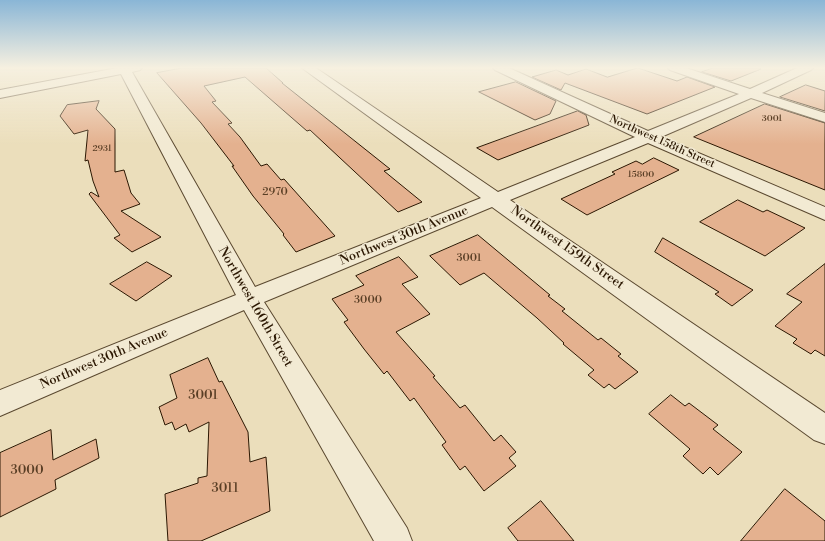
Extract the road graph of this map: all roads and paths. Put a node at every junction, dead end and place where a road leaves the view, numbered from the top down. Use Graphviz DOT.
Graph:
graph roads {
  1 [pos="141,93"];
  2 [pos="344,93"];
  3 [pos="554,93"];
  4 [pos="751,94"];
  5 [pos="825,118"];
  6 [pos="648,136"];
  7 [pos="496,199"];
  8 [pos="825,214"];
  9 [pos="249,298"];
  10 [pos="0,403"];
  11 [pos="825,430"];
  12 [pos="394,541"];
  1 -- 9 [label="street, Northwest 160th Street"];
  2 -- 7 [label="street, Northwest 159th Street"];
  3 -- 6 [label="street, Northwest 158th Street"];
  4 -- 5 [label="street"];
  4 -- 6 [label="street, Northwest 30th Avenue"];
  6 -- 7 [label="street, Northwest 30th Avenue"];
  6 -- 8 [label="street, Northwest 158th Street"];
  7 -- 9 [label="street, Northwest 30th Avenue"];
  7 -- 11 [label="street, Northwest 159th Street"];
  9 -- 10 [label="street, Northwest 30th Avenue"];
  9 -- 12 [label="street, Northwest 160th Street"];
}
